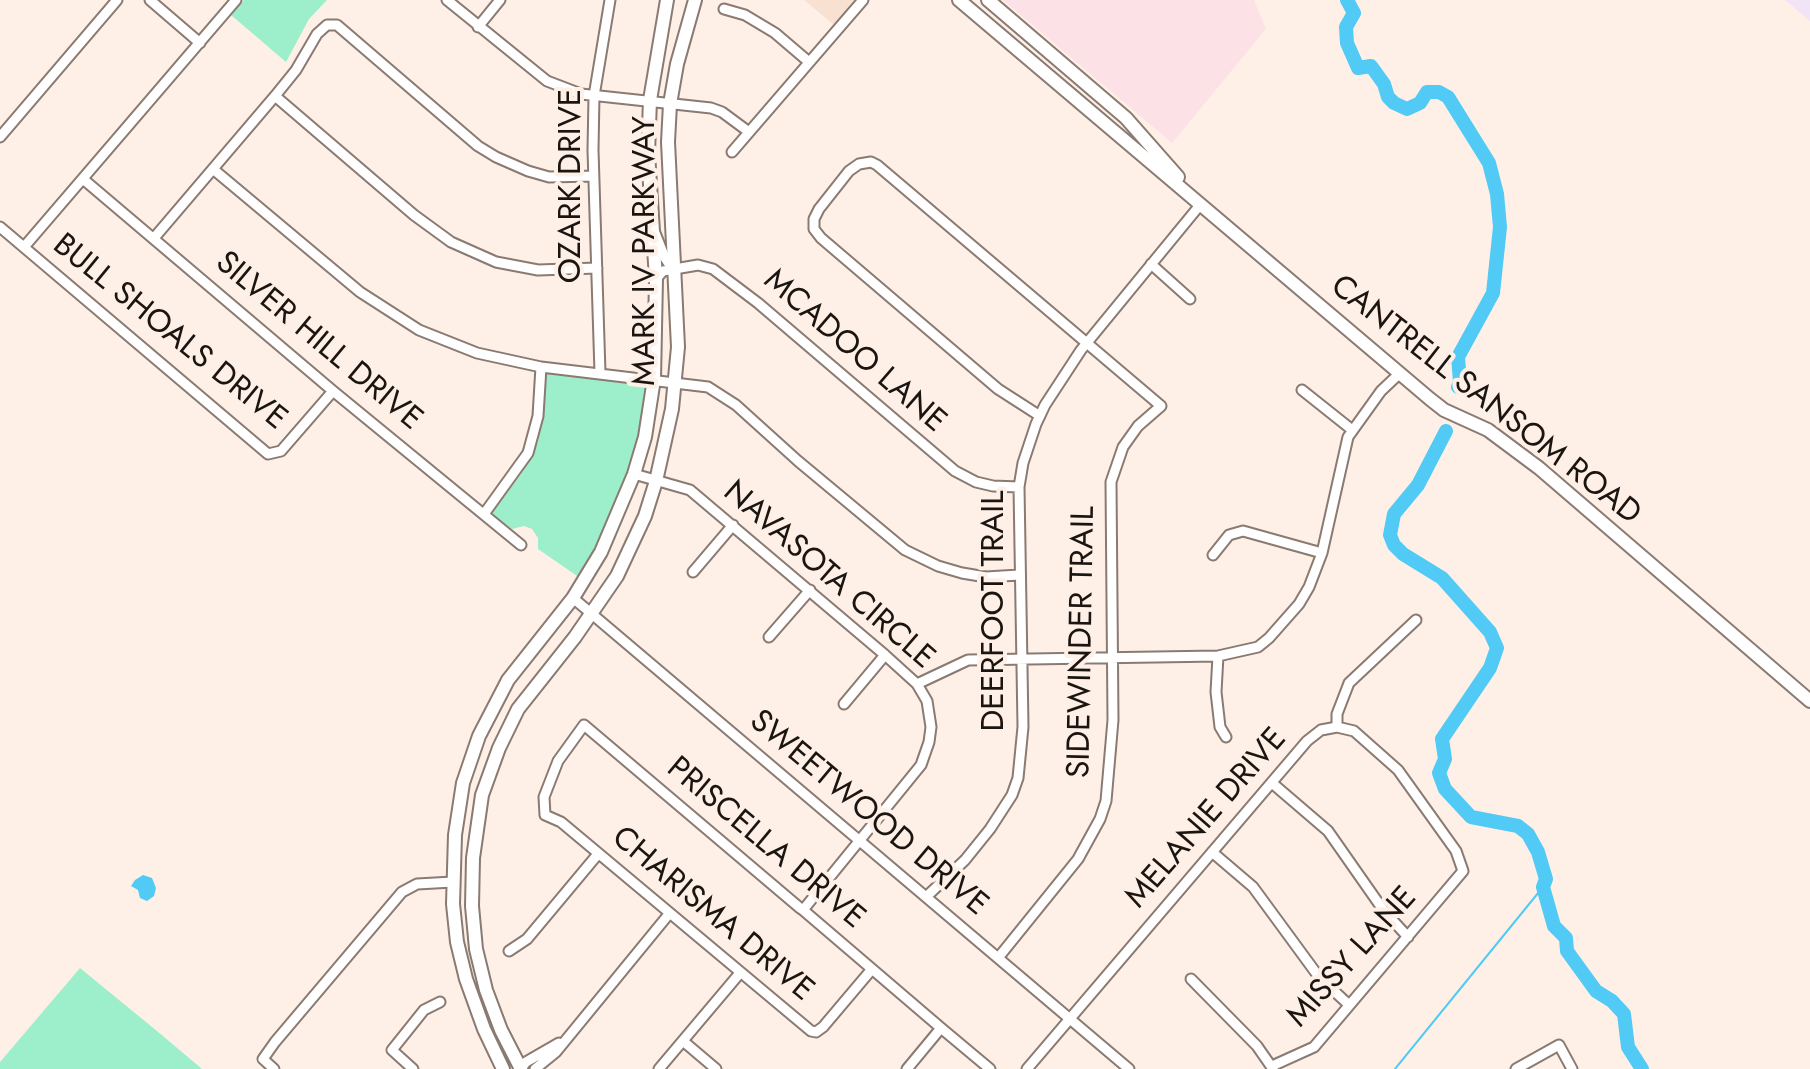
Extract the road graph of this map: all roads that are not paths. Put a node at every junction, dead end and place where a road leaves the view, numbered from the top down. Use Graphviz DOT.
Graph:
graph roads {
  1 [pos="117,0"];
  2 [pos="150,0"];
  3 [pos="236,0"];
  4 [pos="447,0"];
  5 [pos="500,0"];
  6 [pos="610,0"];
  7 [pos="667,0"];
  8 [pos="695,0"];
  9 [pos="863,0"];
  10 [pos="959,0"];
  11 [pos="990,2"];
  12 [pos="724,9"];
  13 [pos="980,17"];
  14 [pos="478,27"];
  15 [pos="200,43"];
  16 [pos="809,62"];
  17 [pos="275,96"];
  18 [pos="594,96"];
  19 [pos="650,100"];
  20 [pos="670,104"];
  21 [pos="1120,113"];
  22 [pos="1109,127"];
  23 [pos="749,132"];
  24 [pos="0,137"];
  25 [pos="732,152"];
  26 [pos="213,169"];
  27 [pos="593,176"];
  28 [pos="83,179"];
  29 [pos="1200,205"];
  30 [pos="653,226"];
  31 [pos="0,227"];
  32 [pos="154,238"];
  33 [pos="24,247"];
  34 [pos="1151,264"];
  35 [pos="597,268"];
  36 [pos="674,271"];
  37 [pos="656,279"];
  38 [pos="1190,299"];
  39 [pos="1086,344"];
  40 [pos="541,367"];
  41 [pos="600,373"];
  42 [pos="1400,373"];
  43 [pos="654,379"];
  44 [pos="675,382"];
  45 [pos="1302,390"];
  46 [pos="333,391"];
  47 [pos="1040,416"];
  48 [pos="1351,429"];
  49 [pos="634,474"];
  50 [pos="656,481"];
  51 [pos="1019,487"];
  52 [pos="484,514"];
  53 [pos="733,525"];
  54 [pos="521,545"];
  55 [pos="1322,553"];
  56 [pos="1213,555"];
  57 [pos="693,572"];
  58 [pos="1019,575"];
  59 [pos="810,590"];
  60 [pos="573,598"];
  61 [pos="591,614"];
  62 [pos="1416,620"];
  63 [pos="769,637"];
  64 [pos="885,655"];
  65 [pos="1218,656"];
  66 [pos="1113,657"];
  67 [pos="1021,659"];
  68 [pos="917,684"];
  69 [pos="1810,701"];
  70 [pos="844,704"];
  71 [pos="1337,727"];
  72 [pos="1226,737"];
  73 [pos="1272,783"];
  74 [pos="545,815"];
  75 [pos="859,840"];
  76 [pos="1212,852"];
  77 [pos="598,854"];
  78 [pos="1463,871"];
  79 [pos="453,882"];
  80 [pos="926,897"];
  81 [pos="803,910"];
  82 [pos="669,914"];
  83 [pos="1408,937"];
  84 [pos="509,951"];
  85 [pos="998,958"];
  86 [pos="872,969"];
  87 [pos="740,973"];
  88 [pos="1191,979"];
  89 [pos="440,1002"];
  90 [pos="1348,1004"];
  91 [pos="1070,1019"];
  92 [pos="941,1028"];
  93 [pos="566,1039"];
  94 [pos="683,1041"];
  95 [pos="1272,1068"];
  96 [pos="274,1069"];
  97 [pos="413,1069"];
  98 [pos="503,1069"];
  99 [pos="521,1069"];
  100 [pos="535,1069"];
  101 [pos="659,1069"];
  102 [pos="716,1069"];
  103 [pos="907,1069"];
  104 [pos="990,1069"];
  105 [pos="1027,1069"];
  106 [pos="1129,1069"];
  107 [pos="1516,1069"];
  108 [pos="1572,1069"];
  1 -- 24 [label="street"];
  2 -- 15 [label="street"];
  3 -- 15 [label="street"];
  4 -- 14 [label="street"];
  5 -- 14 [label="street"];
  6 -- 18 [label="street, OZARK DRIVE"];
  7 -- 19 [label="main road, MARK IV PARKWAY"];
  8 -- 20 [label="main road, MARK IV PARKWAY"];
  9 -- 16 [label="street"];
  10 -- 13 [label="main road, CANTRELL SANSOM ROAD"];
  11 -- 13 [label="main road"];
  11 -- 21 [label="main road, CANTRELL SANSOM ROAD"];
  12 -- 16 [label="street"];
  13 -- 22 [label="main road, CANTRELL SANSOM ROAD"];
  14 -- 18 [label="street"];
  15 -- 28 [label="street"];
  16 -- 23 [label="street"];
  17 -- 26 [label="street"];
  17 -- 27 [label="street"];
  17 -- 35 [label="street"];
  18 -- 19 [label="street"];
  18 -- 27 [label="street, OZARK DRIVE"];
  19 -- 20 [label="street"];
  19 -- 30 [label="main road, MARK IV PARKWAY"];
  20 -- 23 [label="street"];
  20 -- 36 [label="main road, MARK IV PARKWAY"];
  21 -- 22 [label="main road"];
  21 -- 29 [label="main road, CANTRELL SANSOM ROAD"];
  22 -- 29 [label="main road, CANTRELL SANSOM ROAD"];
  23 -- 25 [label="street"];
  26 -- 32 [label="street"];
  26 -- 40 [label="street"];
  27 -- 35 [label="street, OZARK DRIVE"];
  28 -- 32 [label="street, SILVER HILL DRIVE"];
  28 -- 33 [label="street"];
  29 -- 34 [label="street, DEERFOOT TRAIL"];
  29 -- 42 [label="main road, CANTRELL SANSOM ROAD"];
  30 -- 36 [label="street"];
  30 -- 37 [label="main road, MARK IV PARKWAY"];
  31 -- 33 [label="street, BULL SHOALS DRIVE"];
  32 -- 46 [label="street, SILVER HILL DRIVE"];
  33 -- 46 [label="street, BULL SHOALS DRIVE"];
  34 -- 38 [label="street"];
  34 -- 39 [label="street, DEERFOOT TRAIL"];
  35 -- 41 [label="street, OZARK DRIVE"];
  36 -- 37 [label="street, MCADOO LANE"];
  36 -- 44 [label="main road, MARK IV PARKWAY"];
  36 -- 51 [label="street, MCADOO LANE"];
  37 -- 43 [label="main road, MARK IV PARKWAY"];
  39 -- 47 [label="street, DEERFOOT TRAIL"];
  39 -- 47 [label="street"];
  39 -- 66 [label="street, SIDEWINDER TRAIL"];
  40 -- 41 [label="street"];
  40 -- 52 [label="street"];
  41 -- 43 [label="street"];
  42 -- 48 [label="street"];
  42 -- 69 [label="main road, CANTRELL SANSOM ROAD"];
  43 -- 44 [label="street"];
  43 -- 49 [label="main road, MARK IV PARKWAY"];
  44 -- 50 [label="main road, MARK IV PARKWAY"];
  44 -- 58 [label="street"];
  45 -- 48 [label="street"];
  46 -- 52 [label="street, SILVER HILL DRIVE"];
  47 -- 51 [label="street, DEERFOOT TRAIL"];
  48 -- 55 [label="street"];
  49 -- 50 [label="street, NAVASOTA CIRCLE"];
  49 -- 60 [label="main road, MARK IV PARKWAY"];
  50 -- 53 [label="street, NAVASOTA CIRCLE"];
  50 -- 61 [label="main road, MARK IV PARKWAY"];
  51 -- 58 [label="street, DEERFOOT TRAIL"];
  52 -- 54 [label="street, SILVER HILL DRIVE"];
  53 -- 57 [label="street"];
  53 -- 59 [label="street, NAVASOTA CIRCLE"];
  55 -- 56 [label="street"];
  55 -- 65 [label="street"];
  58 -- 67 [label="street, DEERFOOT TRAIL"];
  59 -- 63 [label="street"];
  59 -- 64 [label="street, NAVASOTA CIRCLE"];
  60 -- 61 [label="street, SWEETWOOD DRIVE"];
  60 -- 79 [label="main road, MARK IV PARKWAY"];
  61 -- 75 [label="street, SWEETWOOD DRIVE"];
  61 -- 99 [label="main road, MARK IV PARKWAY"];
  62 -- 71 [label="street"];
  64 -- 68 [label="street, NAVASOTA CIRCLE"];
  64 -- 70 [label="street"];
  65 -- 66 [label="street"];
  65 -- 72 [label="street"];
  66 -- 67 [label="street"];
  66 -- 85 [label="street, SIDEWINDER TRAIL"];
  67 -- 68 [label="street"];
  67 -- 80 [label="street, DEERFOOT TRAIL"];
  68 -- 75 [label="street, NAVASOTA CIRCLE"];
  71 -- 73 [label="street, MELANIE DRIVE"];
  71 -- 78 [label="street, MELANIE DRIVE"];
  73 -- 76 [label="street, MELANIE DRIVE"];
  73 -- 83 [label="street"];
  74 -- 77 [label="street, CHARISMA DRIVE"];
  74 -- 81 [label="street, PRISCELLA DRIVE"];
  75 -- 80 [label="street, SWEETWOOD DRIVE"];
  75 -- 81 [label="street, NAVASOTA CIRCLE"];
  76 -- 90 [label="street"];
  76 -- 91 [label="street, MELANIE DRIVE"];
  77 -- 82 [label="street, CHARISMA DRIVE"];
  77 -- 84 [label="street"];
  78 -- 83 [label="street, MISSY LANE"];
  79 -- 96 [label="street"];
  79 -- 98 [label="main road, MARK IV PARKWAY"];
  80 -- 85 [label="street, SWEETWOOD DRIVE"];
  81 -- 86 [label="street, PRISCELLA DRIVE"];
  82 -- 87 [label="street, CHARISMA DRIVE"];
  82 -- 93 [label="street"];
  83 -- 90 [label="street, MISSY LANE"];
  85 -- 91 [label="street, SWEETWOOD DRIVE"];
  86 -- 87 [label="street, CHARISMA DRIVE"];
  86 -- 92 [label="street, PRISCELLA DRIVE"];
  87 -- 94 [label="street"];
  88 -- 95 [label="street"];
  89 -- 97 [label="street"];
  90 -- 95 [label="street, MISSY LANE"];
  91 -- 105 [label="street, MELANIE DRIVE"];
  91 -- 106 [label="street, SWEETWOOD DRIVE"];
  92 -- 103 [label="street"];
  92 -- 104 [label="street, PRISCELLA DRIVE"];
  93 -- 99 [label="street"];
  93 -- 100 [label="street"];
  94 -- 101 [label="street"];
  94 -- 102 [label="street"];
  107 -- 108 [label="street"];
}
